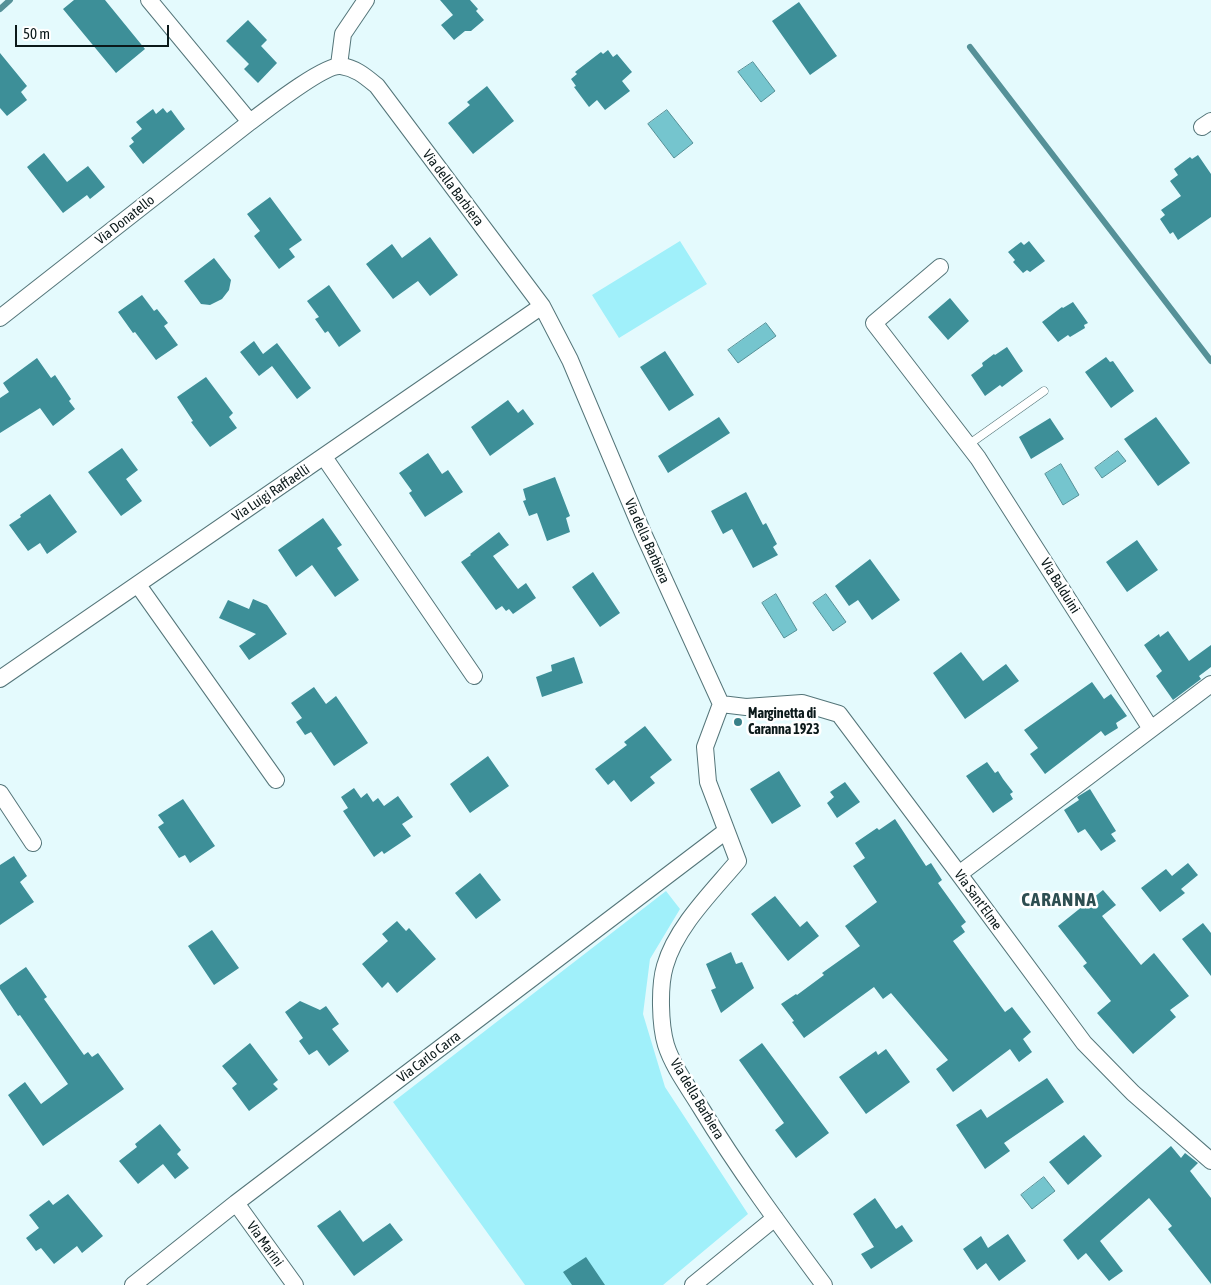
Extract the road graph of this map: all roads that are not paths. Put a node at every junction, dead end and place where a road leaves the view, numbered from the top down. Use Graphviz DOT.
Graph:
graph roads {
  1 [pos="149,0"];
  2 [pos="366,0"];
  3 [pos="339,66"];
  4 [pos="250,122"];
  5 [pos="940,267"];
  6 [pos="542,306"];
  7 [pos="0,318"];
  8 [pos="1044,391"];
  9 [pos="968,445"];
  10 [pos="324,457"];
  11 [pos="138,585"];
  12 [pos="474,676"];
  13 [pos="0,679"];
  14 [pos="1211,684"];
  15 [pos="721,704"];
  16 [pos="1150,729"];
  17 [pos="276,780"];
  18 [pos="0,793"];
  19 [pos="726,831"];
  20 [pos="33,842"];
  21 [pos="960,874"];
  22 [pos="1211,1161"];
  23 [pos="236,1204"];
  24 [pos="775,1218"];
  25 [pos="133,1285"];
  26 [pos="295,1285"];
  27 [pos="693,1285"];
  28 [pos="824,1285"];
  1 -- 4 [label="street"];
  2 -- 3 [label="street"];
  3 -- 4 [label="street"];
  3 -- 6 [label="street, Via della Barbiera"];
  4 -- 7 [label="street, Via Donatello"];
  5 -- 9 [label="street, Via Balduini"];
  6 -- 10 [label="street, Via Luigi Raffaelli"];
  6 -- 15 [label="street, Via della Barbiera"];
  8 -- 9 [label="lane"];
  9 -- 16 [label="street, Via Balduini"];
  10 -- 11 [label="street, Via Luigi Raffaelli"];
  10 -- 12 [label="street"];
  11 -- 13 [label="street, Via Luigi Raffaelli"];
  11 -- 17 [label="street"];
  14 -- 16 [label="street"];
  15 -- 19 [label="street, Via della Barbiera"];
  15 -- 21 [label="street, Via Sant'Elme"];
  16 -- 21 [label="street"];
  18 -- 20 [label="street"];
  19 -- 23 [label="street, Via Carlo Carra"];
  19 -- 24 [label="street, Via della Barbiera"];
  21 -- 22 [label="street, Via Sant'Elme"];
  23 -- 25 [label="street, Via Carlo Carra"];
  23 -- 26 [label="street, Via Marini"];
  24 -- 27 [label="street"];
  24 -- 28 [label="street, Via della Barbiera"];
}
